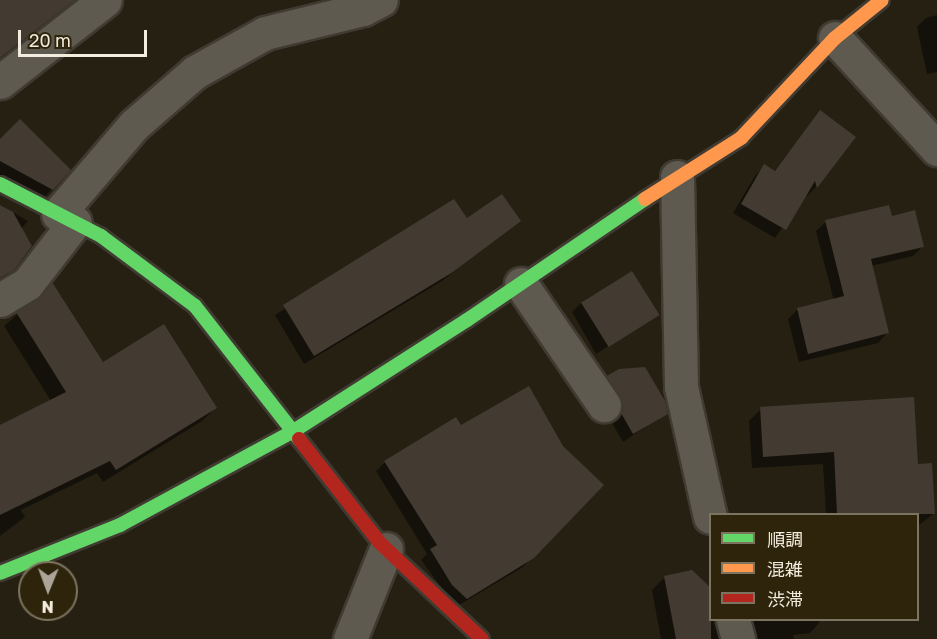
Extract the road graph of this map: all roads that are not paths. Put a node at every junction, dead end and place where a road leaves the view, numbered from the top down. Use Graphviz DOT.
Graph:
graph roads {
  1 [pos="105,0"];
  2 [pos="381,0"];
  3 [pos="882,0"];
  4 [pos="835,38"];
  5 [pos="0,82"];
  6 [pos="937,149"];
  7 [pos="677,177"];
  8 [pos="0,184"];
  9 [pos="66,218"];
  10 [pos="521,284"];
  11 [pos="0,300"];
  12 [pos="604,405"];
  13 [pos="292,432"];
  14 [pos="710,513"];
  15 [pos="386,549"];
  16 [pos="0,573"];
  17 [pos="734,621"];
  18 [pos="350,639"];
  19 [pos="482,639"];
  20 [pos="738,639"];
  1 -- 5 [label="street"];
  2 -- 9 [label="street"];
  3 -- 4 [label="street"];
  4 -- 6 [label="street"];
  4 -- 7 [label="street"];
  7 -- 10 [label="street"];
  7 -- 14 [label="street"];
  8 -- 9 [label="street"];
  9 -- 11 [label="street"];
  9 -- 13 [label="street"];
  10 -- 12 [label="street"];
  10 -- 13 [label="street"];
  13 -- 15 [label="street"];
  13 -- 16 [label="street"];
  15 -- 18 [label="street"];
  15 -- 19 [label="street"];
  17 -- 20 [label="street"];
}
